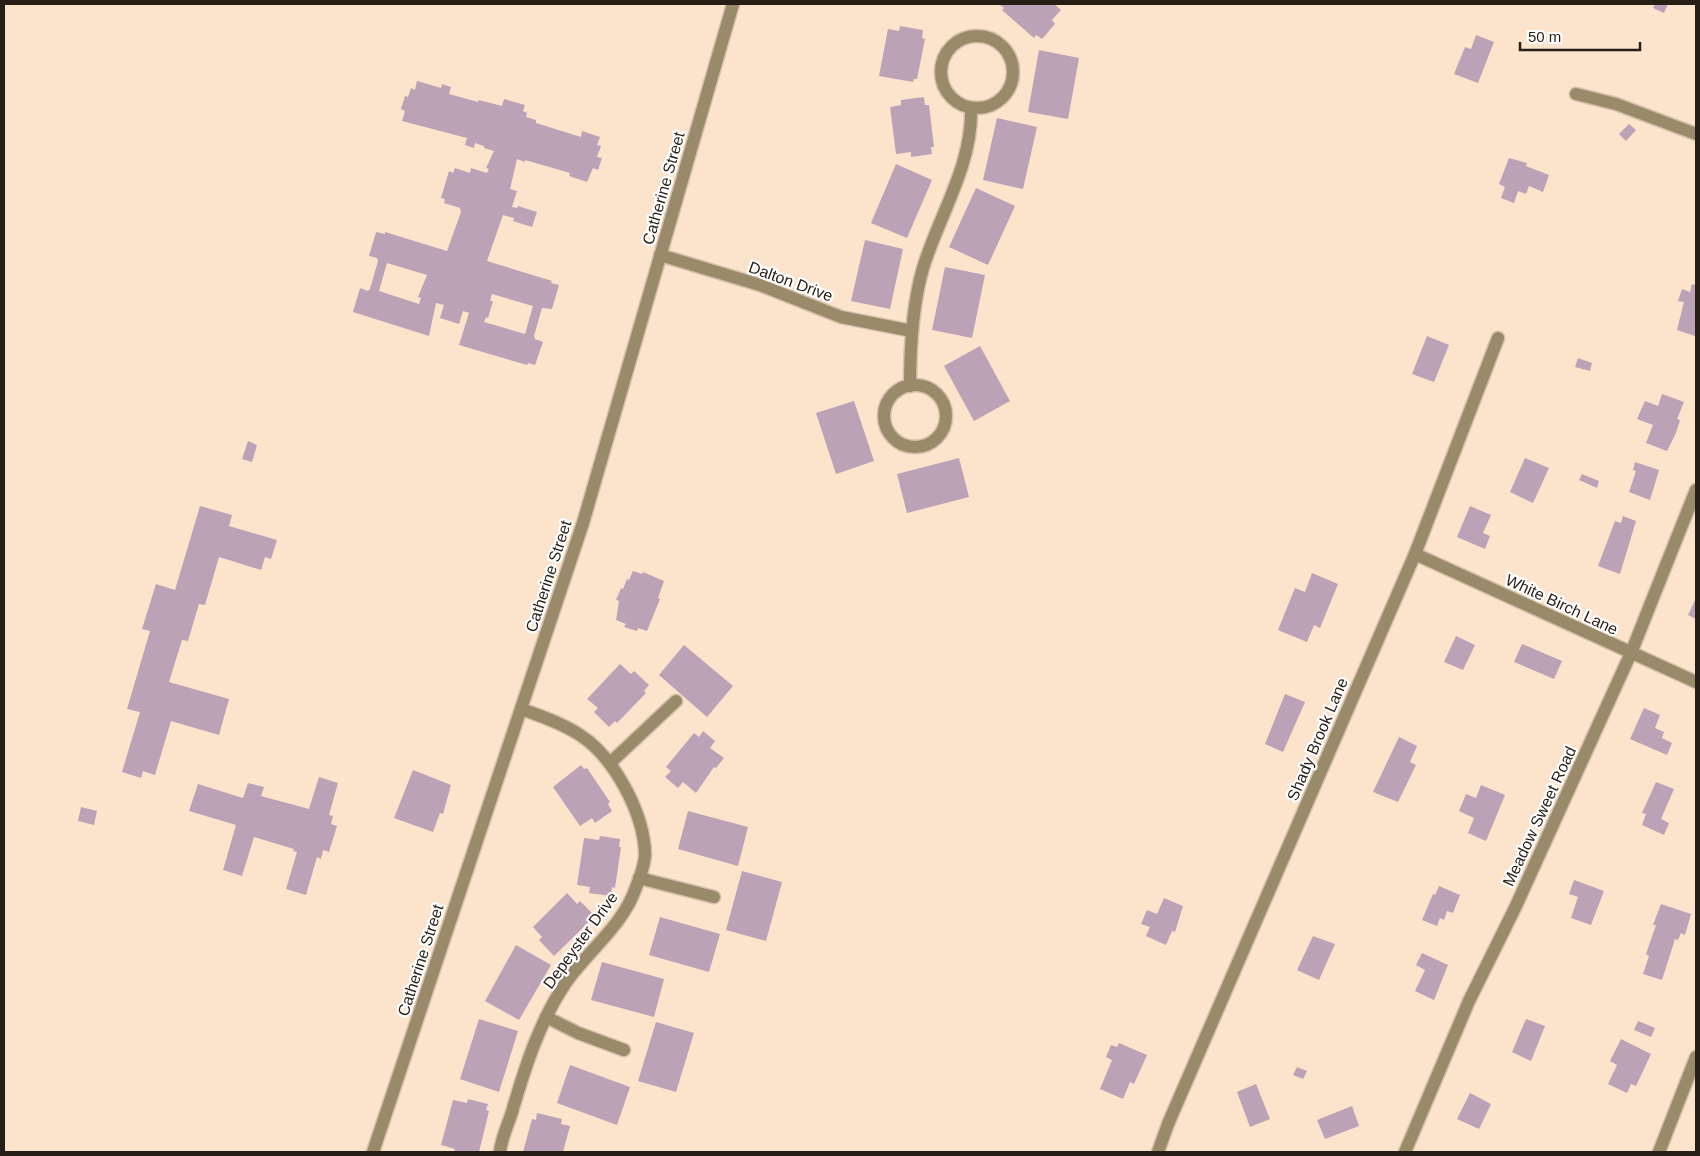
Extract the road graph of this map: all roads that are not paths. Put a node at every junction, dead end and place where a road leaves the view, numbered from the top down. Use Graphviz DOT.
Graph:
graph roads {
  1 [pos="733,4"];
  2 [pos="1576,94"];
  3 [pos="971,108"];
  4 [pos="1696,134"];
  5 [pos="660,255"];
  6 [pos="912,331"];
  7 [pos="1498,338"];
  8 [pos="910,386"];
  9 [pos="1696,490"];
  10 [pos="1415,554"];
  11 [pos="1631,653"];
  12 [pos="1696,682"];
  13 [pos="676,701"];
  14 [pos="521,709"];
  15 [pos="610,763"];
  16 [pos="639,878"];
  17 [pos="714,897"];
  18 [pos="546,1017"];
  19 [pos="624,1050"];
  20 [pos="1696,1056"];
  21 [pos="1158,1150"];
  22 [pos="373,1152"];
  23 [pos="500,1152"];
  24 [pos="1405,1152"];
  25 [pos="1659,1152"];
  1 -- 5 [label="street, Catherine Street"];
  2 -- 4 [label="street"];
  3 -- 3 [label="street"];
  3 -- 6 [label="street"];
  5 -- 6 [label="street, Dalton Drive"];
  5 -- 14 [label="street, Catherine Street"];
  6 -- 8 [label="street"];
  7 -- 10 [label="street, Shady Brook Lane"];
  8 -- 8 [label="street"];
  9 -- 11 [label="street, Meadow Sweet Road"];
  10 -- 11 [label="street, White Birch Lane"];
  10 -- 21 [label="street, Shady Brook Lane"];
  11 -- 12 [label="street, White Birch Lane"];
  11 -- 24 [label="street, Meadow Sweet Road"];
  13 -- 15 [label="street"];
  14 -- 15 [label="street, Depeyster Drive"];
  14 -- 22 [label="street, Catherine Street"];
  15 -- 16 [label="street, Depeyster Drive"];
  16 -- 17 [label="street"];
  16 -- 18 [label="street, Depeyster Drive"];
  18 -- 19 [label="street"];
  18 -- 23 [label="street, Depeyster Drive"];
  20 -- 25 [label="street"];
}
